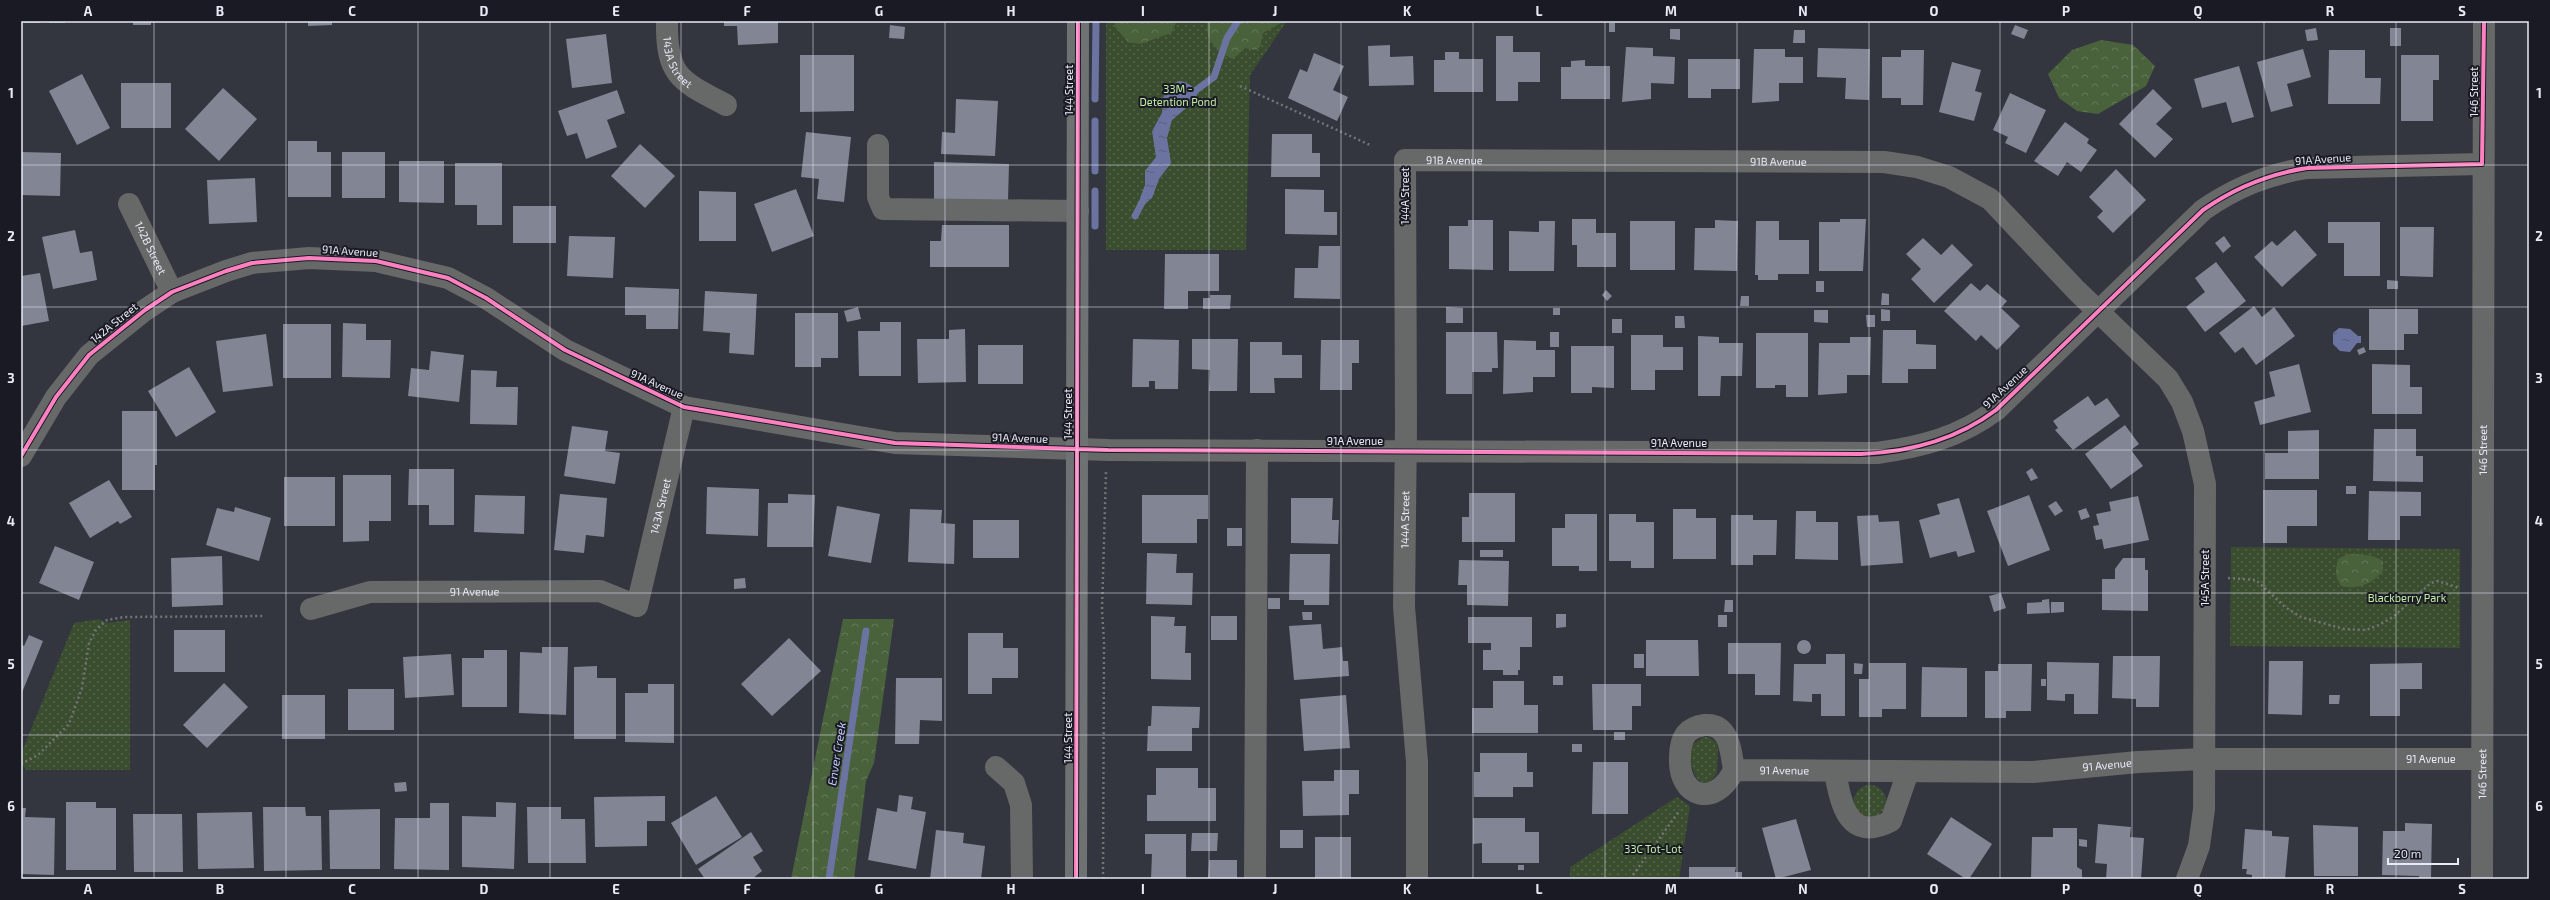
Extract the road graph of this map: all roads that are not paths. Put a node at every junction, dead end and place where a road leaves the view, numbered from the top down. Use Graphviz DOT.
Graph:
graph roads {
  1 [pos="667,21"];
  2 [pos="1078,21"];
  3 [pos="2484,21"];
  4 [pos="726,105"];
  5 [pos="878,145"];
  6 [pos="1405,160"];
  7 [pos="2482,164"];
  8 [pos="129,204"];
  9 [pos="1078,211"];
  10 [pos="172,292"];
  11 [pos="2098,311"];
  12 [pos="684,406"];
  13 [pos="1077,449"];
  14 [pos="1257,450"];
  15 [pos="1406,450"];
  16 [pos="21,456"];
  17 [pos="637,606"];
  18 [pos="311,609"];
  19 [pos="2204,759"];
  20 [pos="2482,759"];
  21 [pos="996,767"];
  22 [pos="1734,770"];
  23 [pos="1835,772"];
  24 [pos="1908,772"];
  25 [pos="1022,879"];
  26 [pos="1076,879"];
  27 [pos="1255,879"];
  28 [pos="1417,879"];
  29 [pos="2187,879"];
  30 [pos="2482,879"];
  1 -- 4 [label="street, 143A Street"];
  2 -- 9 [label="main road, 144 Street"];
  3 -- 7 [label="street, 146 Street"];
  5 -- 9 [label="street"];
  6 -- 11 [label="street, 91B Avenue"];
  6 -- 15 [label="street, 144A Street"];
  7 -- 11 [label="street, 91A Avenue"];
  7 -- 20 [label="street, 146 Street"];
  8 -- 10 [label="street, 142B Street"];
  9 -- 13 [label="main road, 144 Street"];
  10 -- 12 [label="street, 91A Avenue"];
  10 -- 16 [label="street, 142A Street"];
  11 -- 15 [label="street, 91A Avenue"];
  11 -- 19 [label="street, 145A Street"];
  12 -- 13 [label="street, 91A Avenue"];
  12 -- 17 [label="street, 143A Street"];
  13 -- 14 [label="street, 91A Avenue"];
  13 -- 26 [label="main road, 144 Street"];
  14 -- 15 [label="street, 91A Avenue"];
  14 -- 27 [label="street"];
  15 -- 28 [label="street, 144A Street"];
  17 -- 18 [label="street, 91 Avenue"];
  19 -- 20 [label="street, 91 Avenue"];
  19 -- 24 [label="street, 91 Avenue"];
  19 -- 29 [label="street, 145A Street"];
  20 -- 30 [label="street, 146 Street"];
  21 -- 25 [label="street"];
  22 -- 22 [label="street"];
  22 -- 23 [label="street, 91 Avenue"];
  23 -- 24 [label="street, 91 Avenue"];
  23 -- 24 [label="street"];
}
